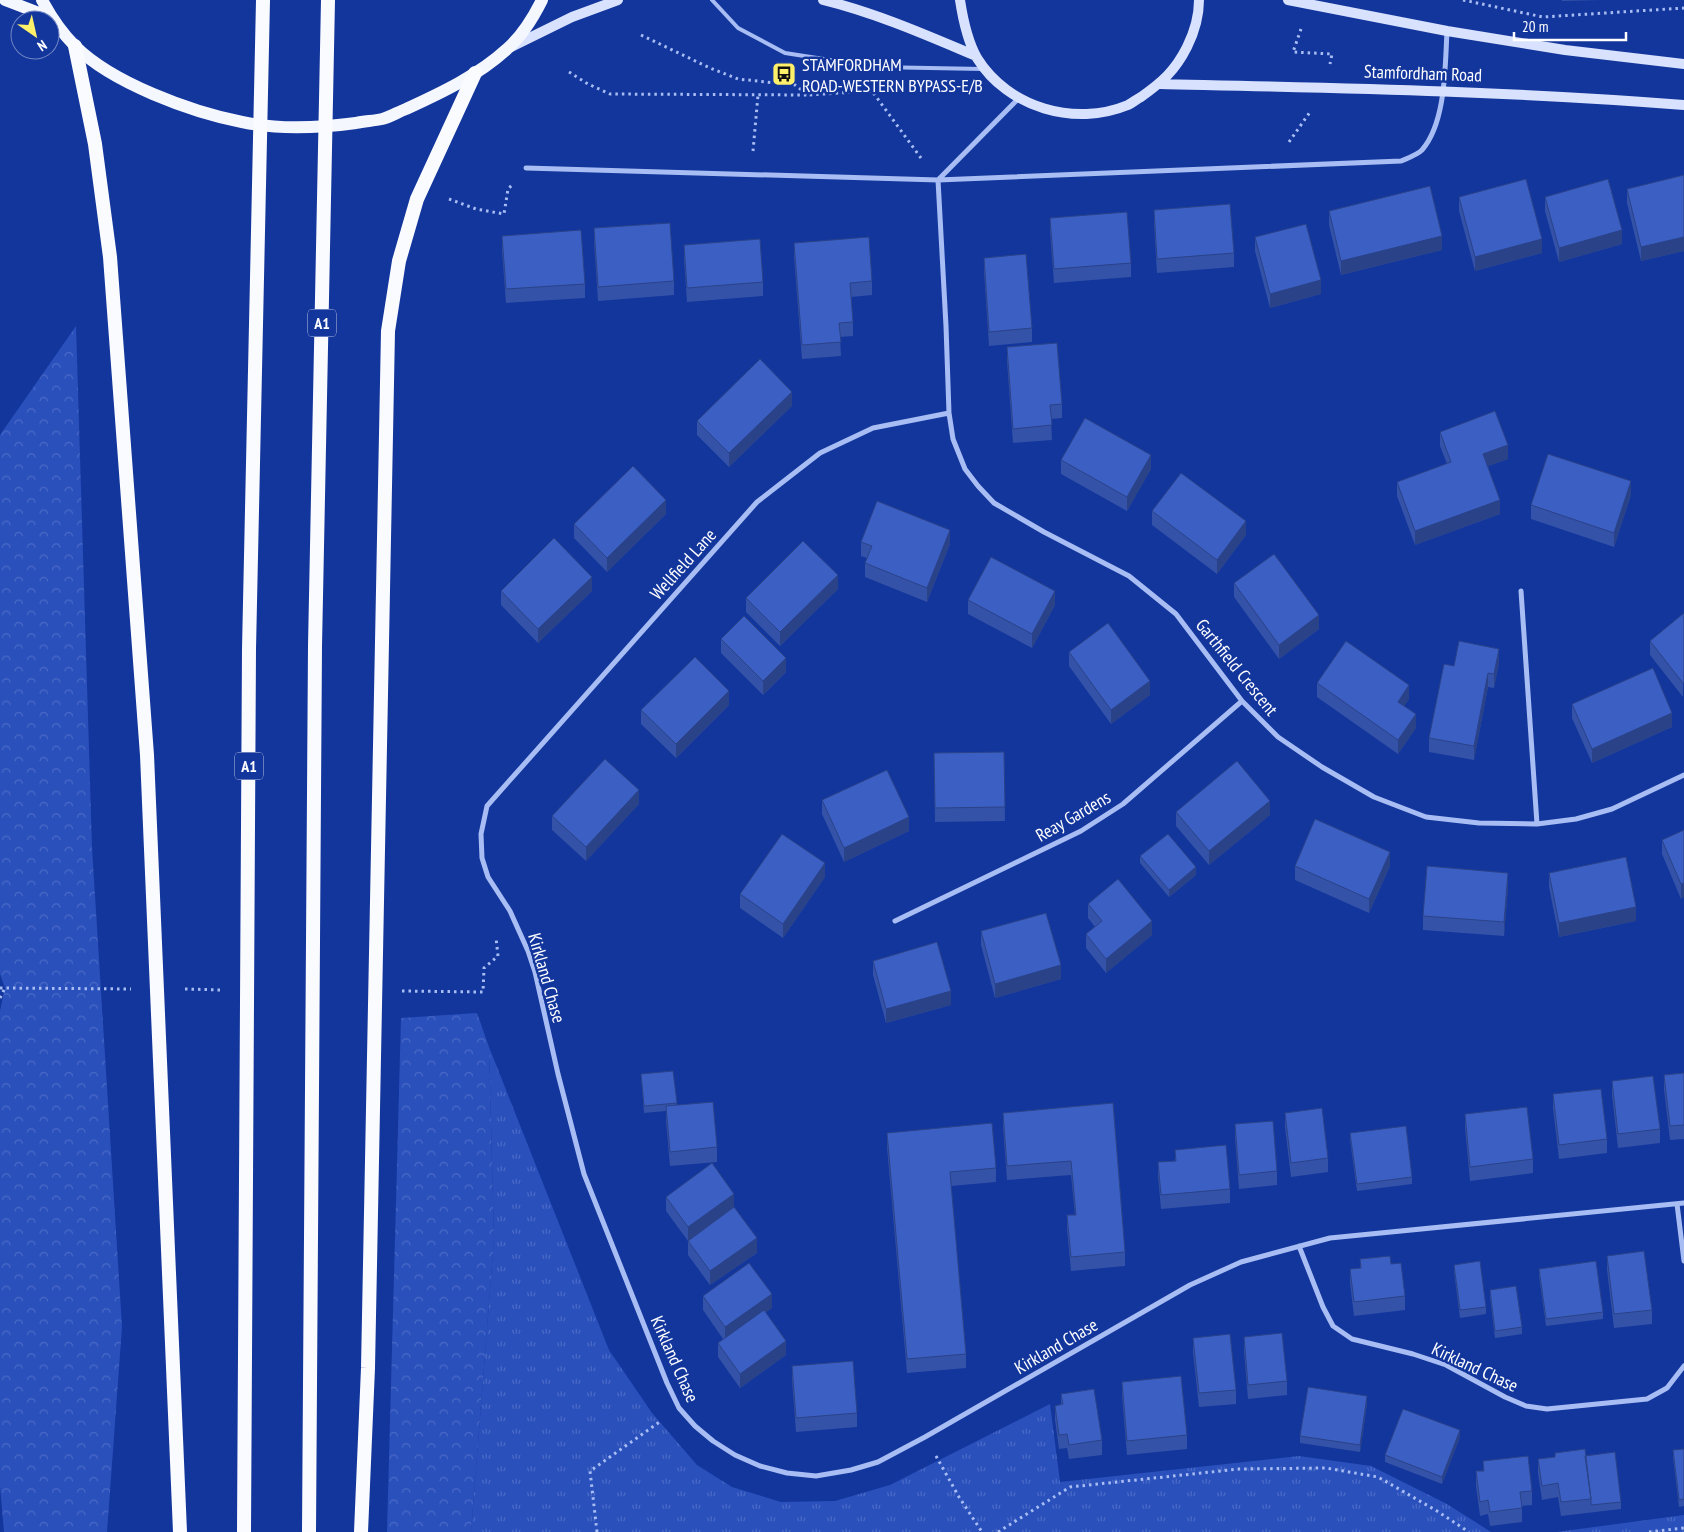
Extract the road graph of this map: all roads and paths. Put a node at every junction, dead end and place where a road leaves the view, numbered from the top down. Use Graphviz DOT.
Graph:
graph roads {
  1 [pos="5,0"];
  2 [pos="263,0"];
  3 [pos="328,0"];
  4 [pos="542,0"];
  5 [pos="618,0"];
  6 [pos="712,0"];
  7 [pos="823,0"];
  8 [pos="960,0"];
  9 [pos="1199,0"];
  10 [pos="1288,0"];
  11 [pos="1463,0"];
  12 [pos="1684,8"];
  13 [pos="31,10"];
  14 [pos="60,28"];
  15 [pos="1447,31"];
  16 [pos="641,35"];
  17 [pos="75,46"];
  18 [pos="508,49"];
  19 [pos="976,56"];
  20 [pos="1684,64"];
  21 [pos="985,69"];
  22 [pos="570,72"];
  23 [pos="475,73"];
  24 [pos="1160,84"];
  25 [pos="1443,91"];
  26 [pos="758,95"];
  27 [pos="808,95"];
  28 [pos="1019,98"];
  29 [pos="1684,105"];
  30 [pos="526,168"];
  31 [pos="751,174"];
  32 [pos="938,180"];
  33 [pos="449,199"];
  34 [pos="949,413"];
  35 [pos="1521,591"];
  36 [pos="1242,702"];
  37 [pos="1684,775"];
  38 [pos="486,806"];
  39 [pos="1538,824"];
  40 [pos="895,921"];
  41 [pos="0,988"];
  42 [pos="0,998"];
  43 [pos="1684,1203"];
  44 [pos="1677,1204"];
  45 [pos="1299,1246"];
  46 [pos="1684,1261"];
  47 [pos="1684,1366"];
  48 [pos="679,1408"];
  49 [pos="925,1437"];
  50 [pos="1684,1528"];
  51 [pos="180,1532"];
  52 [pos="244,1532"];
  53 [pos="309,1532"];
  54 [pos="360,1532"];
  55 [pos="597,1532"];
  56 [pos="982,1532"];
  57 [pos="998,1532"];
  58 [pos="1469,1532"];
  59 [pos="1649,1532"];
  1 -- 13 [label="main road"];
  2 -- 52 [label="highway, A1"];
  3 -- 53 [label="highway, A1"];
  4 -- 18 [label="main road"];
  5 -- 18 [label="main road"];
  6 -- 21 [label="lane"];
  7 -- 19 [label="main road"];
  8 -- 19 [label="main road"];
  9 -- 24 [label="main road"];
  10 -- 15 [label="main road"];
  11 -- 12 [label="path"];
  14 -- 17 [label="main road"];
  15 -- 20 [label="main road"];
  15 -- 25 [label="street"];
  16 -- 27 [label="path"];
  17 -- 23 [label="main road"];
  17 -- 51 [label="highway"];
  18 -- 23 [label="main road"];
  19 -- 21 [label="main road"];
  21 -- 28 [label="main road"];
  22 -- 26 [label="path"];
  23 -- 54 [label="highway"];
  24 -- 25 [label="main road, Stamfordham Road"];
  24 -- 28 [label="main road"];
  25 -- 29 [label="main road, Stamfordham Road"];
  25 -- 32 [label="street"];
  26 -- 27 [label="path"];
  26 -- 31 [label="path"];
  27 -- 32 [label="path"];
  28 -- 32 [label="street"];
  30 -- 31 [label="street"];
  30 -- 33 [label="path"];
  31 -- 32 [label="street"];
  32 -- 34 [label="street, Garthfield Crescent"];
  34 -- 36 [label="street, Garthfield Crescent"];
  34 -- 38 [label="street, Wellfield Lane"];
  35 -- 39 [label="street"];
  36 -- 39 [label="street, Garthfield Crescent"];
  36 -- 40 [label="street, Reay Gardens"];
  37 -- 39 [label="street, Garthfield Crescent"];
  38 -- 48 [label="street, Kirkland Chase"];
  41 -- 42 [label="path"];
  43 -- 44 [label="street, Kirkland Chase"];
  44 -- 45 [label="street, Kirkland Chase"];
  44 -- 46 [label="street"];
  45 -- 47 [label="street, Kirkland Chase"];
  45 -- 49 [label="street, Kirkland Chase"];
  48 -- 49 [label="street, Kirkland Chase"];
  48 -- 55 [label="path"];
  49 -- 56 [label="path"];
  50 -- 59 [label="path"];
  57 -- 58 [label="path"];
}
